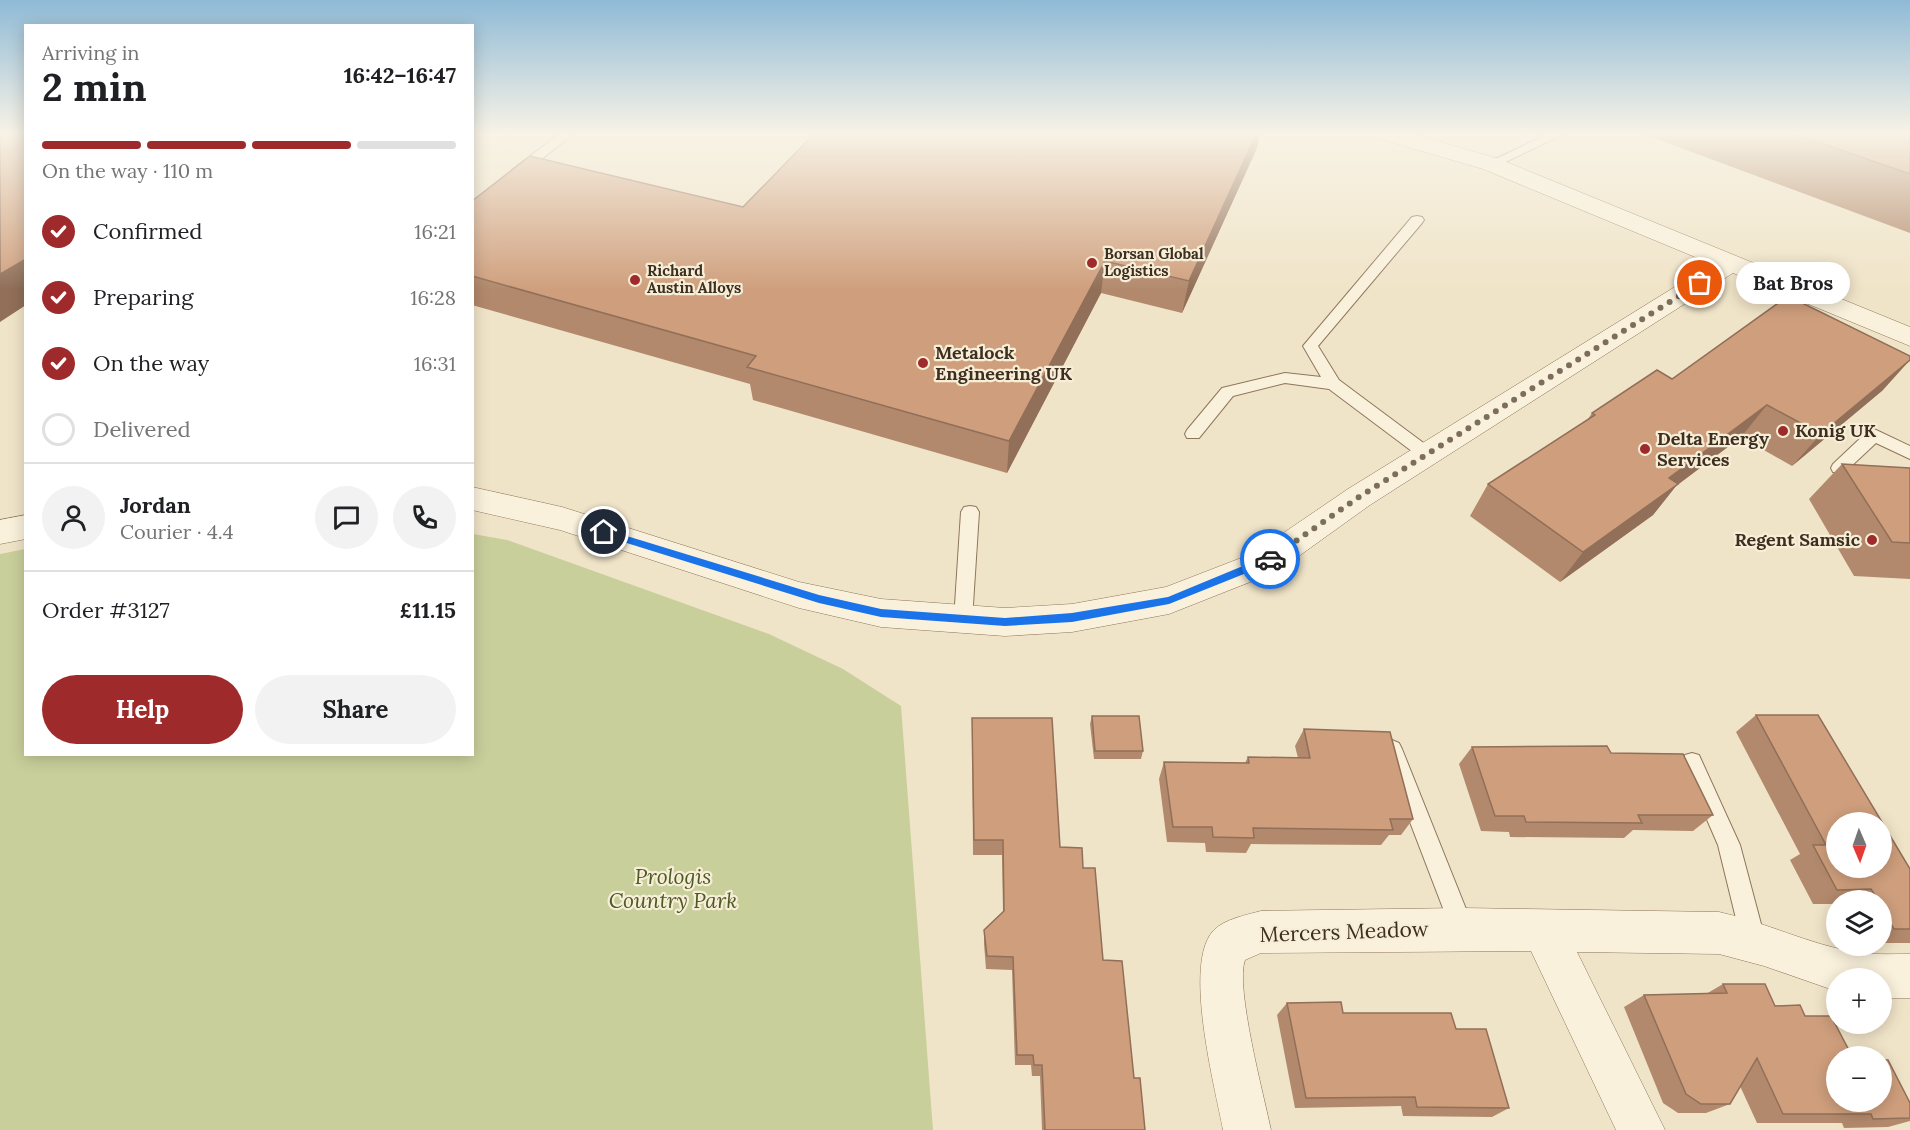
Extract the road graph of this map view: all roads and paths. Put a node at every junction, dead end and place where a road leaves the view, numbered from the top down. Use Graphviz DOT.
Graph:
graph roads {
  1 [pos="1541,185"];
  2 [pos="1418,220"];
  3 [pos="1731,263"];
  4 [pos="1910,337"];
  5 [pos="1333,384"];
  6 [pos="1193,434"];
  7 [pos="1910,453"];
  8 [pos="1427,454"];
  9 [pos="1839,468"];
  10 [pos="474,498"];
  11 [pos="970,512"];
  12 [pos="24,526"];
  13 [pos="0,532"];
  14 [pos="963,620"];
  15 [pos="1391,747"];
  16 [pos="1692,762"];
  17 [pos="1462,929"];
  18 [pos="1544,929"];
  19 [pos="1753,939"];
  20 [pos="1910,976"];
  21 [pos="1247,1130"];
  22 [pos="1641,1130"];
  1 -- 3 [label="street"];
  2 -- 5 [label="lane"];
  3 -- 4 [label="street"];
  3 -- 8 [label="street"];
  5 -- 6 [label="lane"];
  5 -- 8 [label="lane"];
  7 -- 9 [label="lane"];
  8 -- 14 [label="street"];
  10 -- 14 [label="street"];
  11 -- 14 [label="lane"];
  12 -- 13 [label="street"];
  15 -- 17 [label="lane"];
  16 -- 19 [label="lane"];
  17 -- 18 [label="street, Mercers Meadow"];
  17 -- 21 [label="street, Mercers Meadow"];
  18 -- 19 [label="street, Mercers Meadow"];
  18 -- 22 [label="street"];
  19 -- 20 [label="street, Mercers Meadow"];
}
